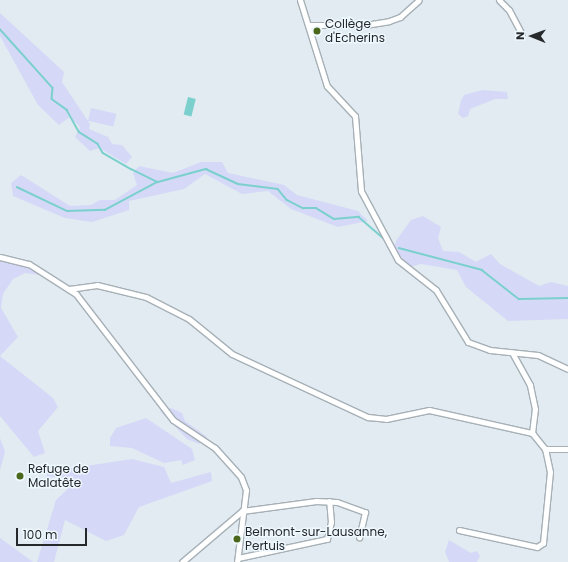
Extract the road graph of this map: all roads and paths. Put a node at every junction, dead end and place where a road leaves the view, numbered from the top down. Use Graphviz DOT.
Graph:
graph roads {
  1 [pos="300,0"];
  2 [pos="419,0"];
  3 [pos="498,0"];
  4 [pos="309,25"];
  5 [pos="522,34"];
  6 [pos="0,257"];
  7 [pos="86,288"];
  8 [pos="69,289"];
  9 [pos="82,300"];
  10 [pos="512,353"];
  11 [pos="568,369"];
  12 [pos="532,433"];
  13 [pos="545,449"];
  14 [pos="568,449"];
  15 [pos="329,501"];
  16 [pos="242,511"];
  17 [pos="458,530"];
  18 [pos="359,538"];
  19 [pos="237,560"];
  20 [pos="182,562"];
  1 -- 4 [label="street"];
  2 -- 4 [label="street"];
  3 -- 5 [label="street"];
  4 -- 10 [label="street"];
  6 -- 8 [label="street"];
  7 -- 8 [label="street"];
  7 -- 9 [label="street"];
  7 -- 12 [label="street"];
  8 -- 9 [label="street"];
  9 -- 16 [label="street"];
  10 -- 11 [label="street"];
  10 -- 12 [label="street"];
  12 -- 13 [label="street"];
  13 -- 14 [label="street"];
  13 -- 17 [label="street"];
  15 -- 16 [label="street"];
  15 -- 18 [label="street"];
  15 -- 19 [label="street"];
  16 -- 19 [label="street"];
  16 -- 20 [label="street"];
}
